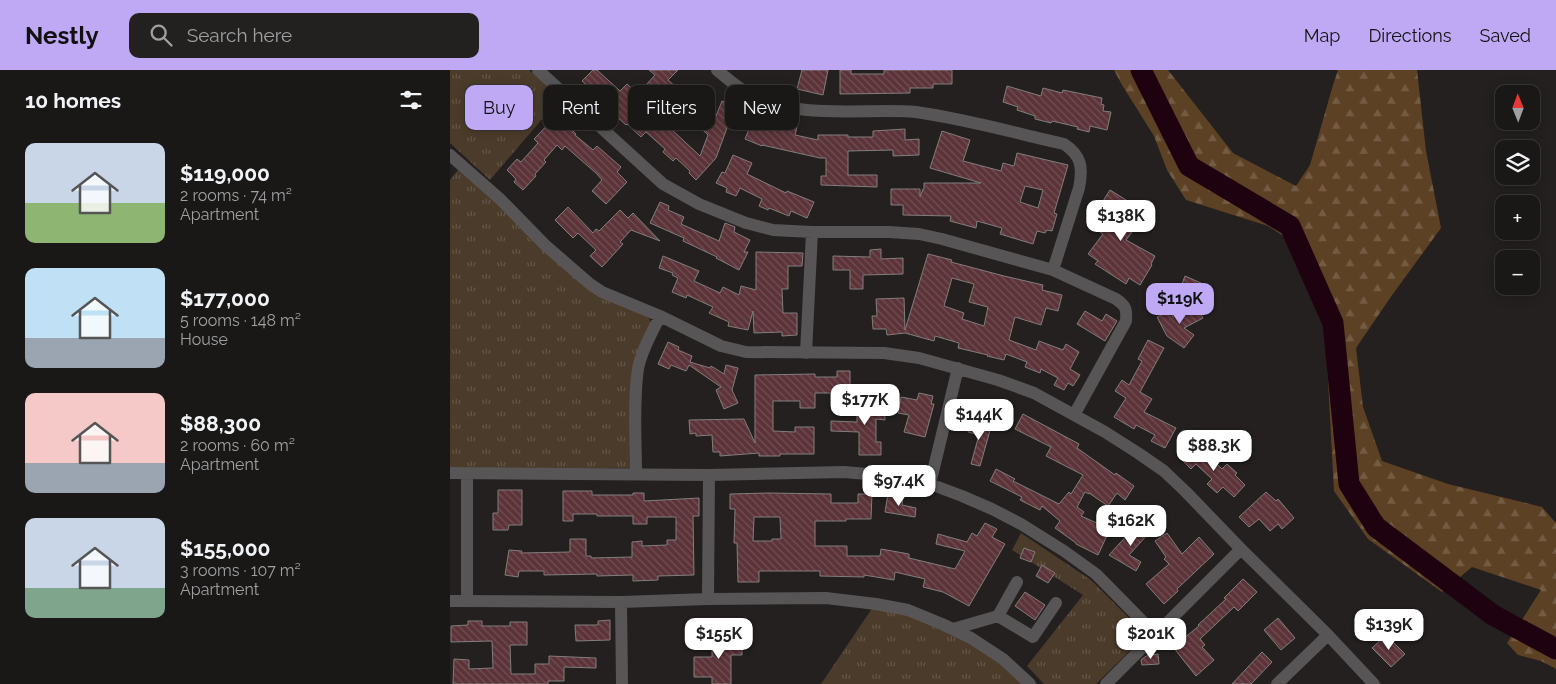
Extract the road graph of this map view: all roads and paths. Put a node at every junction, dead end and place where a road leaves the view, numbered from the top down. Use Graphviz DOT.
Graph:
graph roads {
  1 [pos="538,70"];
  2 [pos="717,70"];
  3 [pos="451,159"];
  4 [pos="812,232"];
  5 [pos="1053,270"];
  6 [pos="660,316"];
  7 [pos="806,353"];
  8 [pos="958,368"];
  9 [pos="1074,414"];
  10 [pos="450,473"];
  11 [pos="467,474"];
  12 [pos="636,474"];
  13 [pos="709,475"];
  14 [pos="930,484"];
  15 [pos="1241,549"];
  16 [pos="1017,582"];
  17 [pos="708,599"];
  18 [pos="450,601"];
  19 [pos="467,601"];
  20 [pos="621,602"];
  21 [pos="1056,603"];
  22 [pos="998,616"];
  23 [pos="953,629"];
  24 [pos="1156,635"];
  25 [pos="1328,635"];
  26 [pos="622,684"];
  27 [pos="1030,684"];
  28 [pos="1106,684"];
  29 [pos="1277,684"];
  30 [pos="1374,684"];
  1 -- 4 [label="street"];
  2 -- 5 [label="street"];
  3 -- 6 [label="street"];
  4 -- 5 [label="street"];
  4 -- 7 [label="street"];
  5 -- 9 [label="street"];
  6 -- 7 [label="street"];
  6 -- 12 [label="street"];
  7 -- 8 [label="street"];
  8 -- 9 [label="street"];
  8 -- 14 [label="street"];
  9 -- 15 [label="street"];
  10 -- 11 [label="street"];
  11 -- 12 [label="street"];
  11 -- 19 [label="street"];
  12 -- 13 [label="street"];
  13 -- 14 [label="street"];
  13 -- 17 [label="street"];
  14 -- 24 [label="street"];
  15 -- 24 [label="street"];
  15 -- 25 [label="street"];
  16 -- 22 [label="street"];
  17 -- 20 [label="street"];
  17 -- 23 [label="street"];
  18 -- 19 [label="street"];
  19 -- 20 [label="street"];
  20 -- 26 [label="street"];
  21 -- 22 [label="street"];
  22 -- 23 [label="street"];
  23 -- 27 [label="street"];
  24 -- 28 [label="street"];
  25 -- 29 [label="street"];
  25 -- 30 [label="street"];
}
